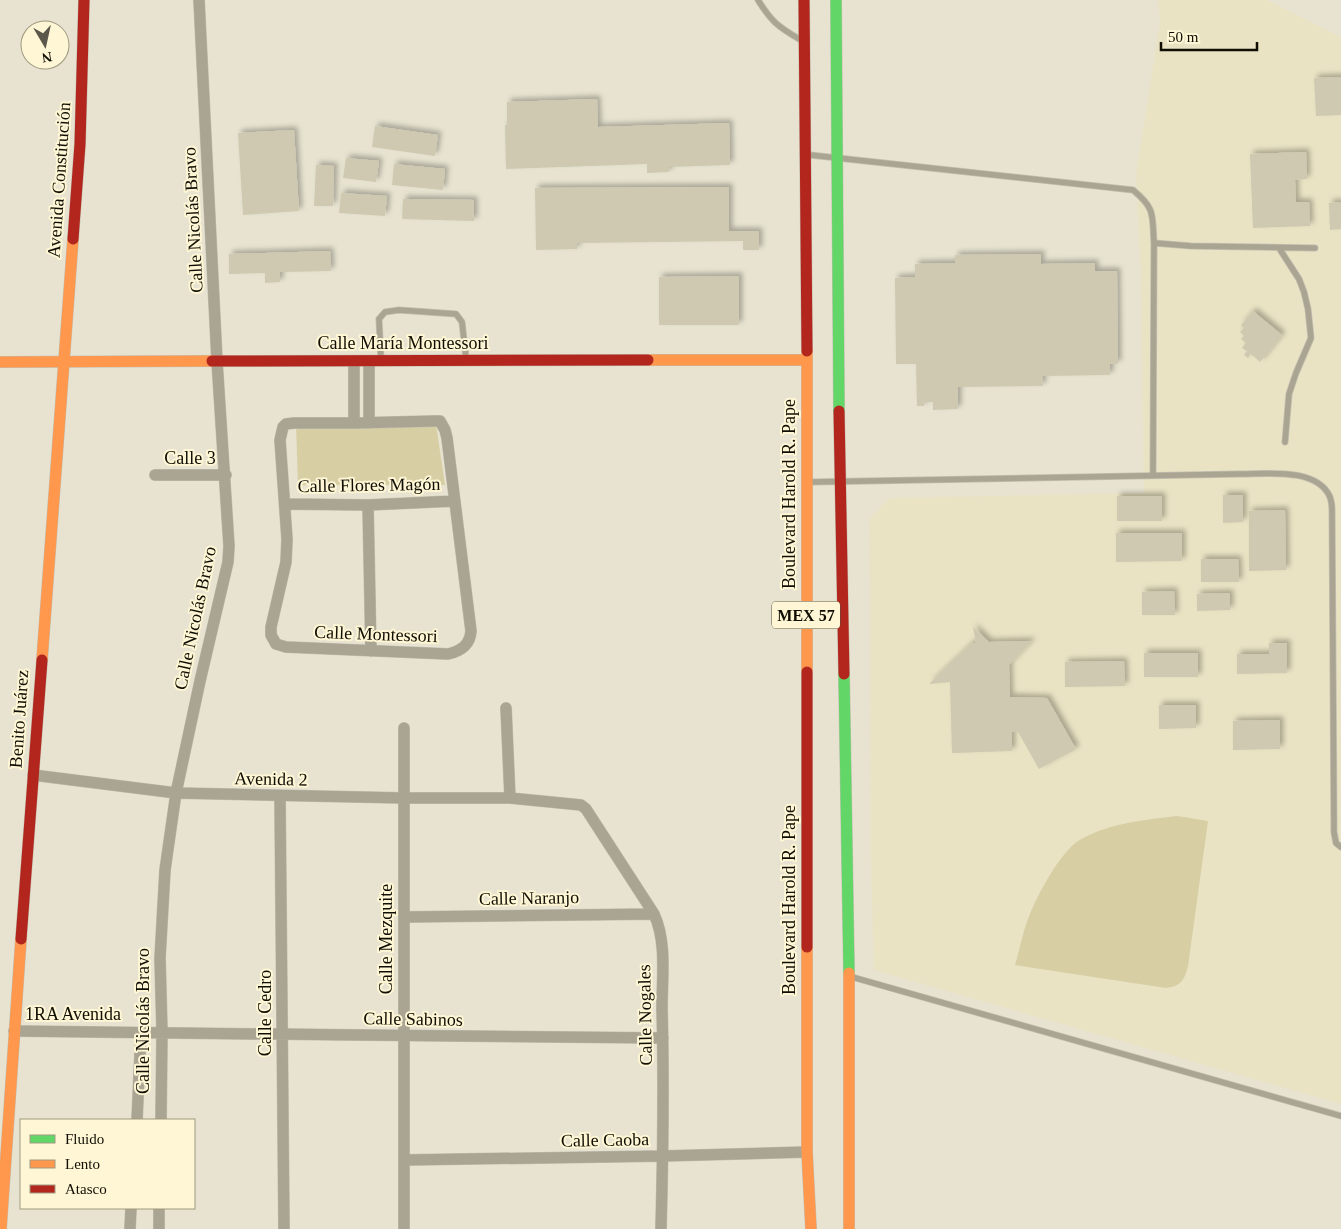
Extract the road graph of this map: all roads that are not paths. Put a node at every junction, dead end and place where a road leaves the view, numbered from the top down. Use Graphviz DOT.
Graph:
graph roads {
  1 [pos="84,0"];
  2 [pos="199,0"];
  3 [pos="758,0"];
  4 [pos="804,0"];
  5 [pos="836,0"];
  6 [pos="805,42"];
  7 [pos="806,155"];
  8 [pos="838,158"];
  9 [pos="1154,243"];
  10 [pos="1279,248"];
  11 [pos="1315,248"];
  12 [pos="466,360"];
  13 [pos="807,360"];
  14 [pos="217,361"];
  15 [pos="0,362"];
  16 [pos="64,362"];
  17 [pos="354,362"];
  18 [pos="369,362"];
  19 [pos="381,362"];
  20 [pos="369,422"];
  21 [pos="354,423"];
  22 [pos="1285,442"];
  23 [pos="155,475"];
  24 [pos="226,475"];
  25 [pos="1153,475"];
  26 [pos="840,481"];
  27 [pos="806,482"];
  28 [pos="454,502"];
  29 [pos="285,504"];
  30 [pos="368,505"];
  31 [pos="371,652"];
  32 [pos="506,708"];
  33 [pos="404,728"];
  34 [pos="33,775"];
  35 [pos="176,794"];
  36 [pos="280,796"];
  37 [pos="404,798"];
  38 [pos="510,798"];
  39 [pos="592,819"];
  40 [pos="1341,847"];
  41 [pos="654,914"];
  42 [pos="404,916"];
  43 [pos="849,976"];
  44 [pos="14,1032"];
  45 [pos="141,1032"];
  46 [pos="162,1032"];
  47 [pos="282,1034"];
  48 [pos="403,1037"];
  49 [pos="663,1038"];
  50 [pos="1341,1116"];
  51 [pos="137,1119"];
  52 [pos="160,1119"];
  53 [pos="807,1152"];
  54 [pos="662,1156"];
  55 [pos="404,1160"];
  56 [pos="131,1209"];
  57 [pos="159,1209"];
  58 [pos="1,1229"];
  59 [pos="130,1229"];
  60 [pos="159,1229"];
  61 [pos="284,1229"];
  62 [pos="404,1229"];
  63 [pos="661,1229"];
  64 [pos="812,1229"];
  65 [pos="849,1229"];
  1 -- 16 [label="main road, Avenida Constitución"];
  2 -- 14 [label="street, Calle Nicolás Bravo"];
  3 -- 6 [label="lane"];
  4 -- 6 [label="main road, Boulevard Harold R. Pape / MEX 57"];
  5 -- 8 [label="main road, MEX 57"];
  6 -- 7 [label="main road, Boulevard Harold R. Pape / MEX 57"];
  7 -- 8 [label="lane"];
  7 -- 13 [label="main road, Boulevard Harold R. Pape / MEX 57"];
  8 -- 9 [label="lane"];
  8 -- 26 [label="main road, MEX 57"];
  9 -- 10 [label="lane"];
  9 -- 25 [label="lane"];
  10 -- 11 [label="lane"];
  10 -- 22 [label="lane"];
  12 -- 13 [label="main road, Calle María Montessori"];
  12 -- 19 [label="main road, Calle María Montessori"];
  12 -- 19 [label="lane"];
  13 -- 27 [label="main road, Boulevard Harold R. Pape / MEX 57"];
  14 -- 16 [label="main road, Calle María Montessori"];
  14 -- 17 [label="main road, Calle María Montessori"];
  14 -- 24 [label="street, Calle Nicolás Bravo"];
  15 -- 16 [label="main road, Calle María Montessori"];
  16 -- 34 [label="main road, Benito Juárez"];
  17 -- 18 [label="main road, Calle María Montessori"];
  17 -- 21 [label="street"];
  18 -- 19 [label="main road, Calle María Montessori"];
  18 -- 20 [label="street"];
  20 -- 21 [label="street, Calle Montessori"];
  20 -- 28 [label="street, Calle Montessori"];
  21 -- 29 [label="street, Calle Montessori"];
  23 -- 24 [label="street, Calle 3"];
  24 -- 35 [label="street, Calle Nicolás Bravo"];
  25 -- 26 [label="lane"];
  25 -- 40 [label="lane"];
  26 -- 27 [label="lane"];
  26 -- 43 [label="main road, MEX 57"];
  27 -- 53 [label="main road, Boulevard Harold R. Pape / MEX 57"];
  28 -- 30 [label="street, Calle Flores Magón"];
  28 -- 31 [label="street, Calle Montessori"];
  29 -- 30 [label="street, Calle Flores Magón"];
  29 -- 31 [label="street, Calle Montessori"];
  30 -- 31 [label="street"];
  32 -- 38 [label="street"];
  33 -- 37 [label="street, Calle Mezquite"];
  34 -- 35 [label="street, Avenida 2"];
  34 -- 44 [label="main road, Benito Juárez"];
  35 -- 36 [label="street, Avenida 2"];
  35 -- 46 [label="street, Calle Nicolás Bravo"];
  36 -- 37 [label="street, Avenida 2"];
  36 -- 47 [label="street, Calle Cedro"];
  37 -- 38 [label="street, Avenida 2"];
  37 -- 42 [label="street, Calle Mezquite"];
  38 -- 39 [label="street, Avenida 2"];
  39 -- 41 [label="street, Calle Nogales"];
  41 -- 42 [label="street, Calle Naranjo"];
  41 -- 49 [label="street, Calle Nogales"];
  42 -- 48 [label="street, Calle Mezquite"];
  43 -- 50 [label="lane"];
  43 -- 65 [label="main road, MEX 57"];
  44 -- 45 [label="street, 1RA Avenida"];
  44 -- 58 [label="main road, Benito Juárez"];
  45 -- 46 [label="street, 1RA Avenida"];
  45 -- 51 [label="street"];
  46 -- 47 [label="street, Calle Sabinos"];
  46 -- 52 [label="street, Calle Nicolás Bravo"];
  47 -- 48 [label="street, Calle Sabinos"];
  47 -- 61 [label="street, Calle Cedro"];
  48 -- 49 [label="street, Calle Sabinos"];
  48 -- 55 [label="street, Calle Mezquite"];
  49 -- 54 [label="street, Calle Nogales"];
  53 -- 54 [label="street, Calle Caoba"];
  53 -- 64 [label="main road, Boulevard Harold R. Pape / MEX 57"];
  54 -- 55 [label="street, Calle Caoba"];
  54 -- 63 [label="street, Calle Nogales"];
  55 -- 62 [label="street, Calle Mezquite"];
  56 -- 59 [label="street"];
  57 -- 60 [label="street"];
}
